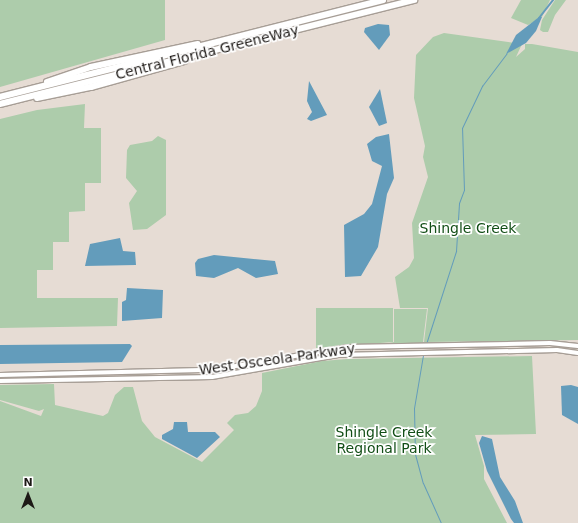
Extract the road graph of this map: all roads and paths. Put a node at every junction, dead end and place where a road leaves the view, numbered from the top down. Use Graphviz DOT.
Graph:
graph roads {
  1 [pos="383,0"];
  2 [pos="414,0"];
  3 [pos="0,97"];
  4 [pos="0,104"];
  5 [pos="578,346"];
  6 [pos="578,353"];
  7 [pos="0,375"];
  8 [pos="0,381"];
  1 -- 3 [label="highway, Central Florida GreeneWay"];
  2 -- 4 [label="highway, Central Florida GreeneWay"];
  5 -- 7 [label="main road, West Osceola Parkway"];
  6 -- 8 [label="main road, West Osceola Parkway"];
}
